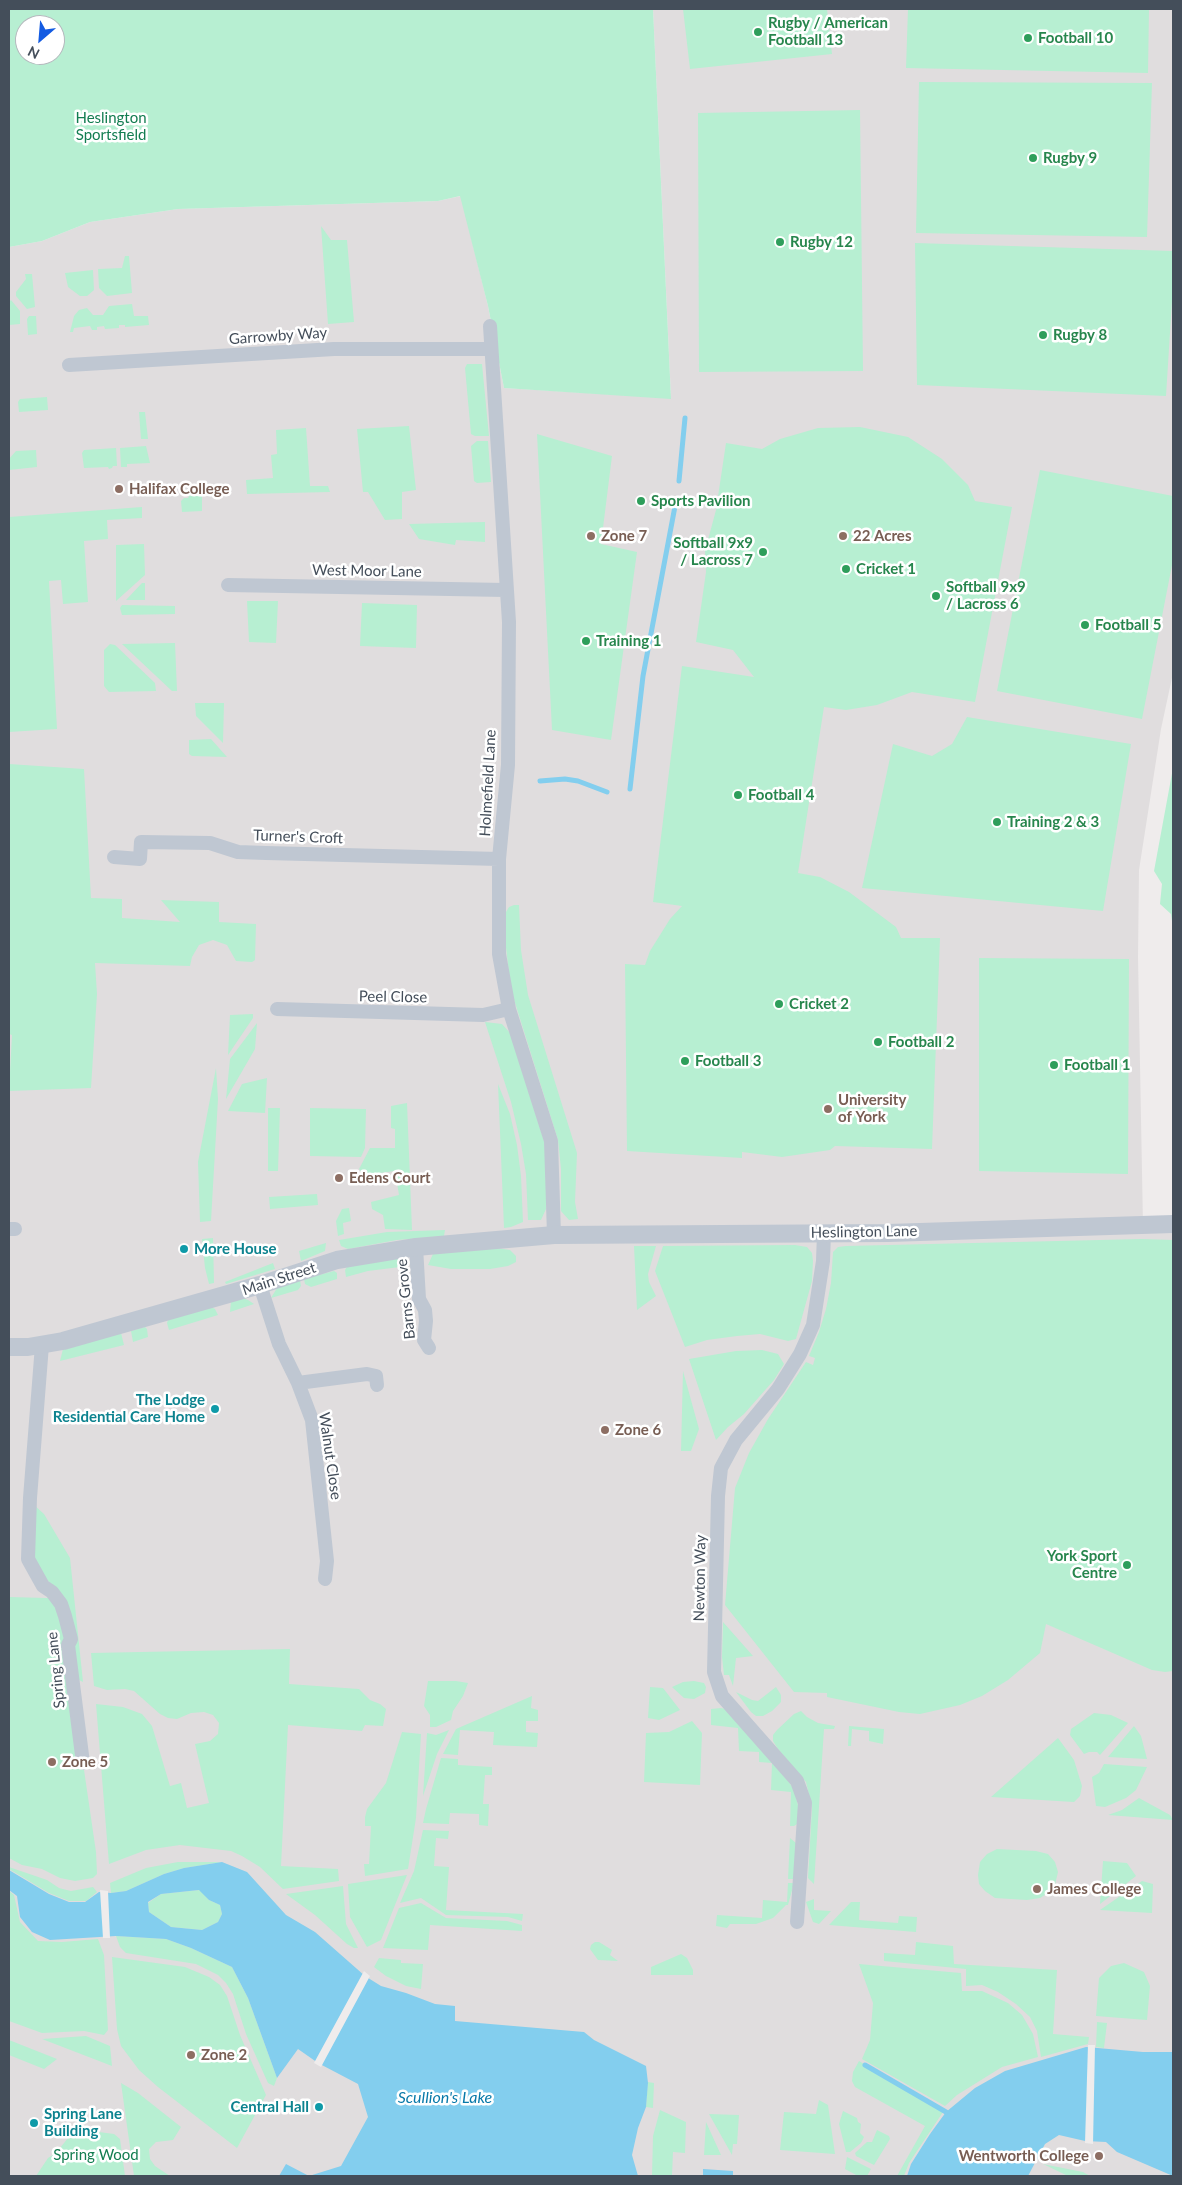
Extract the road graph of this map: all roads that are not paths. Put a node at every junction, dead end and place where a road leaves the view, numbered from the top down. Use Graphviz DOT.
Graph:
graph roads {
  1 [pos="490,326"];
  2 [pos="490,349"];
  3 [pos="68,365"];
  4 [pos="228,585"];
  5 [pos="505,590"];
  6 [pos="114,857"];
  7 [pos="500,860"];
  8 [pos="277,1009"];
  9 [pos="509,1009"];
  10 [pos="1173,1224"];
  11 [pos="824,1233"];
  12 [pos="554,1234"];
  13 [pos="416,1247"];
  14 [pos="260,1286"];
  15 [pos="42,1345"];
  16 [pos="9,1347"];
  17 [pos="429,1348"];
  18 [pos="298,1383"];
  19 [pos="377,1385"];
  20 [pos="325,1579"];
  21 [pos="82,1763"];
  22 [pos="797,1922"];
  1 -- 2 [label="street, Holmefield Lane"];
  2 -- 3 [label="street, Garrowby Way"];
  2 -- 5 [label="street, Holmefield Lane"];
  4 -- 5 [label="street, West Moor Lane"];
  5 -- 7 [label="street, Holmefield Lane"];
  6 -- 7 [label="street, Turner's Croft"];
  7 -- 9 [label="street, Holmefield Lane"];
  8 -- 9 [label="street, Peel Close"];
  9 -- 12 [label="street, Holmefield Lane"];
  10 -- 11 [label="street, Heslington Lane"];
  11 -- 12 [label="street, Heslington Lane"];
  11 -- 22 [label="street, Newton Way"];
  12 -- 13 [label="street, Main Street"];
  13 -- 14 [label="street, Main Street"];
  13 -- 17 [label="street, Barns Grove"];
  14 -- 15 [label="street, Main Street"];
  14 -- 18 [label="street, Walnut Close"];
  15 -- 16 [label="street, Main Street"];
  15 -- 21 [label="street, Spring Lane"];
  18 -- 19 [label="street"];
  18 -- 20 [label="street, Walnut Close"];
}
